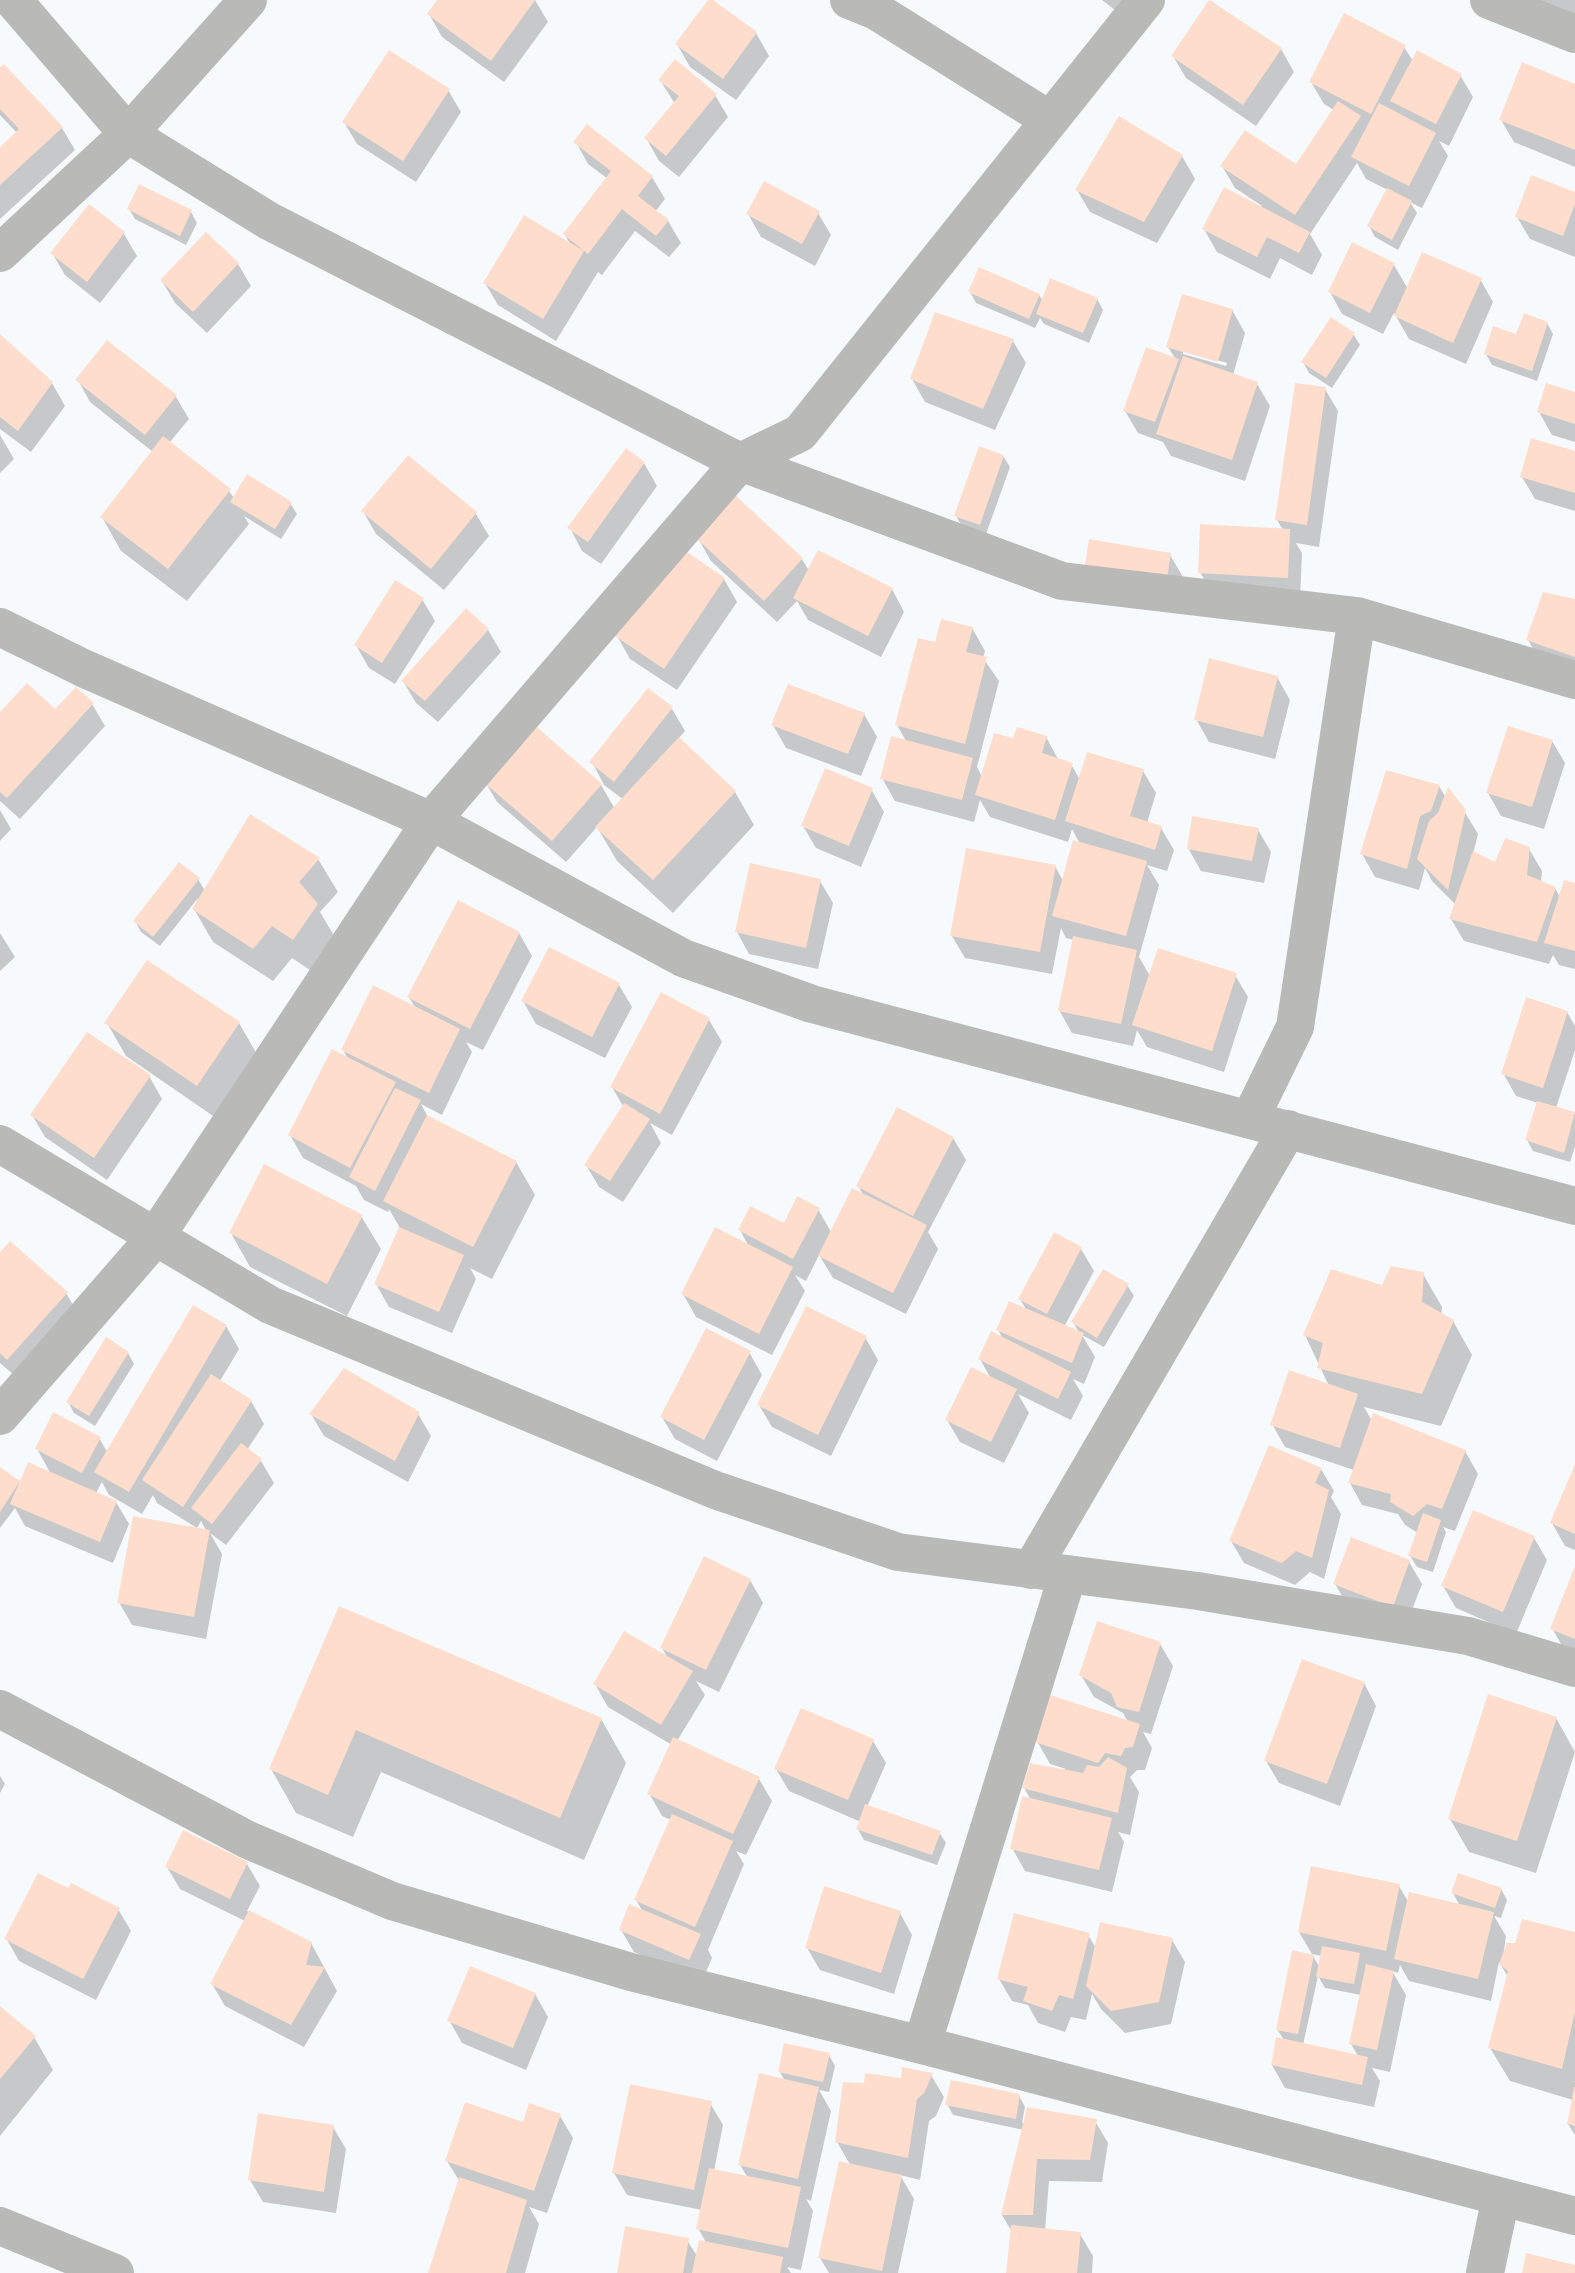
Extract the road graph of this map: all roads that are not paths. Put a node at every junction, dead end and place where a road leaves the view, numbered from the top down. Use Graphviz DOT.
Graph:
graph roads {
  1 [pos="13,0"];
  2 [pos="248,0"];
  3 [pos="849,0"];
  4 [pos="1146,0"];
  5 [pos="1489,0"];
  6 [pos="1575,34"];
  7 [pos="1050,120"];
  8 [pos="128,135"];
  9 [pos="0,253"];
  10 [pos="740,462"];
  11 [pos="1357,616"];
  12 [pos="0,627"];
  13 [pos="1575,681"];
  14 [pos="431,821"];
  15 [pos="1250,1119"];
  16 [pos="1288,1129"];
  17 [pos="0,1144"];
  18 [pos="1575,1206"];
  19 [pos="155,1239"];
  20 [pos="0,1416"];
  21 [pos="1031,1570"];
  22 [pos="1068,1574"];
  23 [pos="1575,1668"];
  24 [pos="0,1709"];
  25 [pos="922,2045"];
  26 [pos="1501,2197"];
  27 [pos="1575,2216"];
  28 [pos="0,2226"];
  29 [pos="115,2273"];
  30 [pos="1485,2273"];
  1 -- 8 [label="street"];
  2 -- 8 [label="street"];
  3 -- 7 [label="street"];
  4 -- 7 [label="street"];
  5 -- 6 [label="street"];
  7 -- 10 [label="street"];
  8 -- 9 [label="street"];
  8 -- 10 [label="street"];
  10 -- 11 [label="street"];
  10 -- 14 [label="street"];
  11 -- 13 [label="street"];
  11 -- 15 [label="street"];
  12 -- 14 [label="street"];
  14 -- 15 [label="street"];
  14 -- 19 [label="street"];
  15 -- 16 [label="street"];
  16 -- 18 [label="street"];
  16 -- 21 [label="street"];
  17 -- 19 [label="street"];
  19 -- 20 [label="street"];
  19 -- 21 [label="street"];
  21 -- 22 [label="street"];
  22 -- 23 [label="street"];
  22 -- 25 [label="street"];
  24 -- 25 [label="street"];
  25 -- 26 [label="street"];
  26 -- 27 [label="street"];
  26 -- 30 [label="street"];
  28 -- 29 [label="street"];
}
